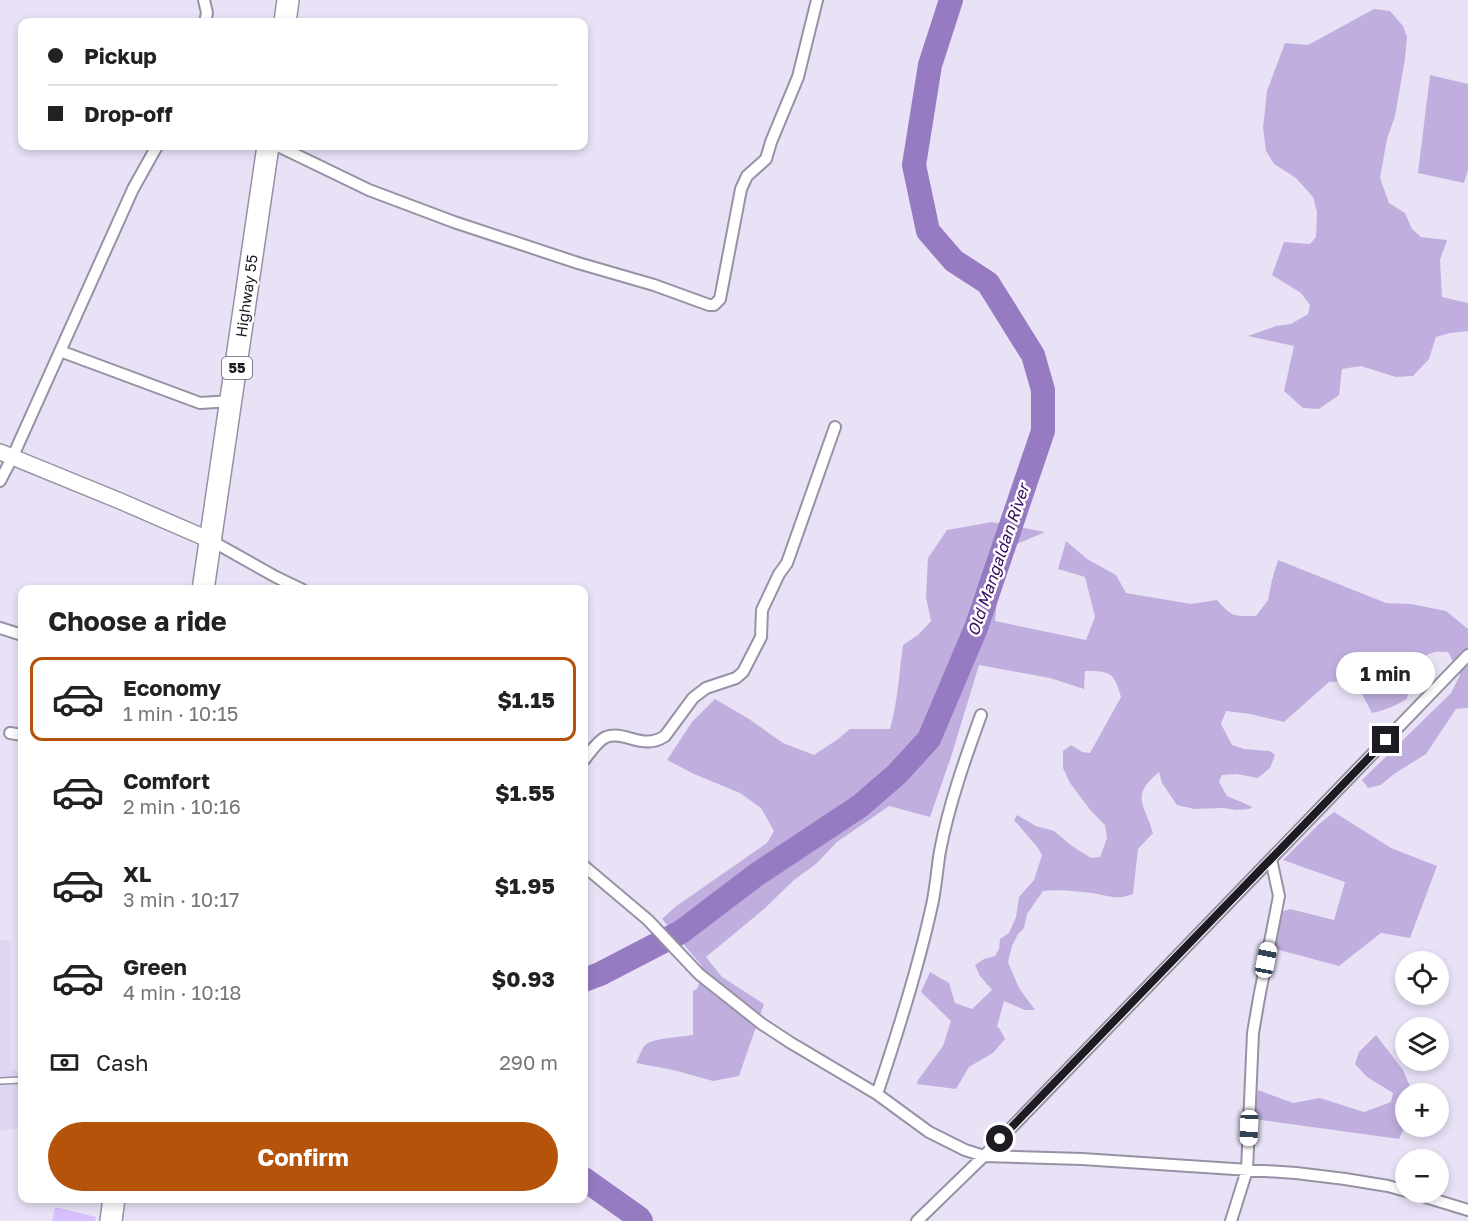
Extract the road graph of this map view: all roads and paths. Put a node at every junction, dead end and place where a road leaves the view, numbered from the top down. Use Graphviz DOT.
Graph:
graph roads {
  1 [pos="204,0"];
  2 [pos="288,0"];
  3 [pos="817,0"];
  4 [pos="206,18"];
  5 [pos="286,18"];
  6 [pos="155,150"];
  7 [pos="267,150"];
  8 [pos="286,150"];
  9 [pos="60,351"];
  10 [pos="232,401"];
  11 [pos="835,427"];
  12 [pos="6,454"];
  13 [pos="0,481"];
  14 [pos="210,540"];
  15 [pos="204,585"];
  16 [pos="293,585"];
  17 [pos="0,628"];
  18 [pos="18,634"];
  19 [pos="1468,655"];
  20 [pos="981,715"];
  21 [pos="10,733"];
  22 [pos="18,734"];
  23 [pos="588,755"];
  24 [pos="1271,859"];
  25 [pos="588,869"];
  26 [pos="18,1080"];
  27 [pos="0,1081"];
  28 [pos="877,1094"];
  29 [pos="984,1156"];
  30 [pos="1247,1170"];
  31 [pos="1395,1188"];
  32 [pos="113,1203"];
  33 [pos="1444,1203"];
  34 [pos="1468,1210"];
  35 [pos="111,1221"];
  36 [pos="917,1221"];
  37 [pos="1231,1221"];
  1 -- 4 [label="street"];
  2 -- 5 [label="highway"];
  3 -- 8 [label="street"];
  6 -- 9 [label="street"];
  7 -- 10 [label="highway, Highway 55 / 55"];
  9 -- 10 [label="street"];
  9 -- 12 [label="street"];
  10 -- 14 [label="highway, Highway 55 / 55"];
  11 -- 23 [label="street"];
  12 -- 13 [label="street"];
  12 -- 14 [label="street"];
  14 -- 15 [label="highway, Highway 55 / 55"];
  14 -- 16 [label="street"];
  17 -- 18 [label="street"];
  19 -- 24 [label="street"];
  20 -- 28 [label="street"];
  21 -- 22 [label="street"];
  24 -- 29 [label="street"];
  24 -- 30 [label="street"];
  25 -- 28 [label="street"];
  26 -- 27 [label="lane"];
  28 -- 29 [label="street"];
  29 -- 30 [label="street"];
  29 -- 36 [label="street"];
  30 -- 31 [label="street"];
  30 -- 37 [label="street"];
  32 -- 35 [label="highway"];
  33 -- 34 [label="street"];
}
